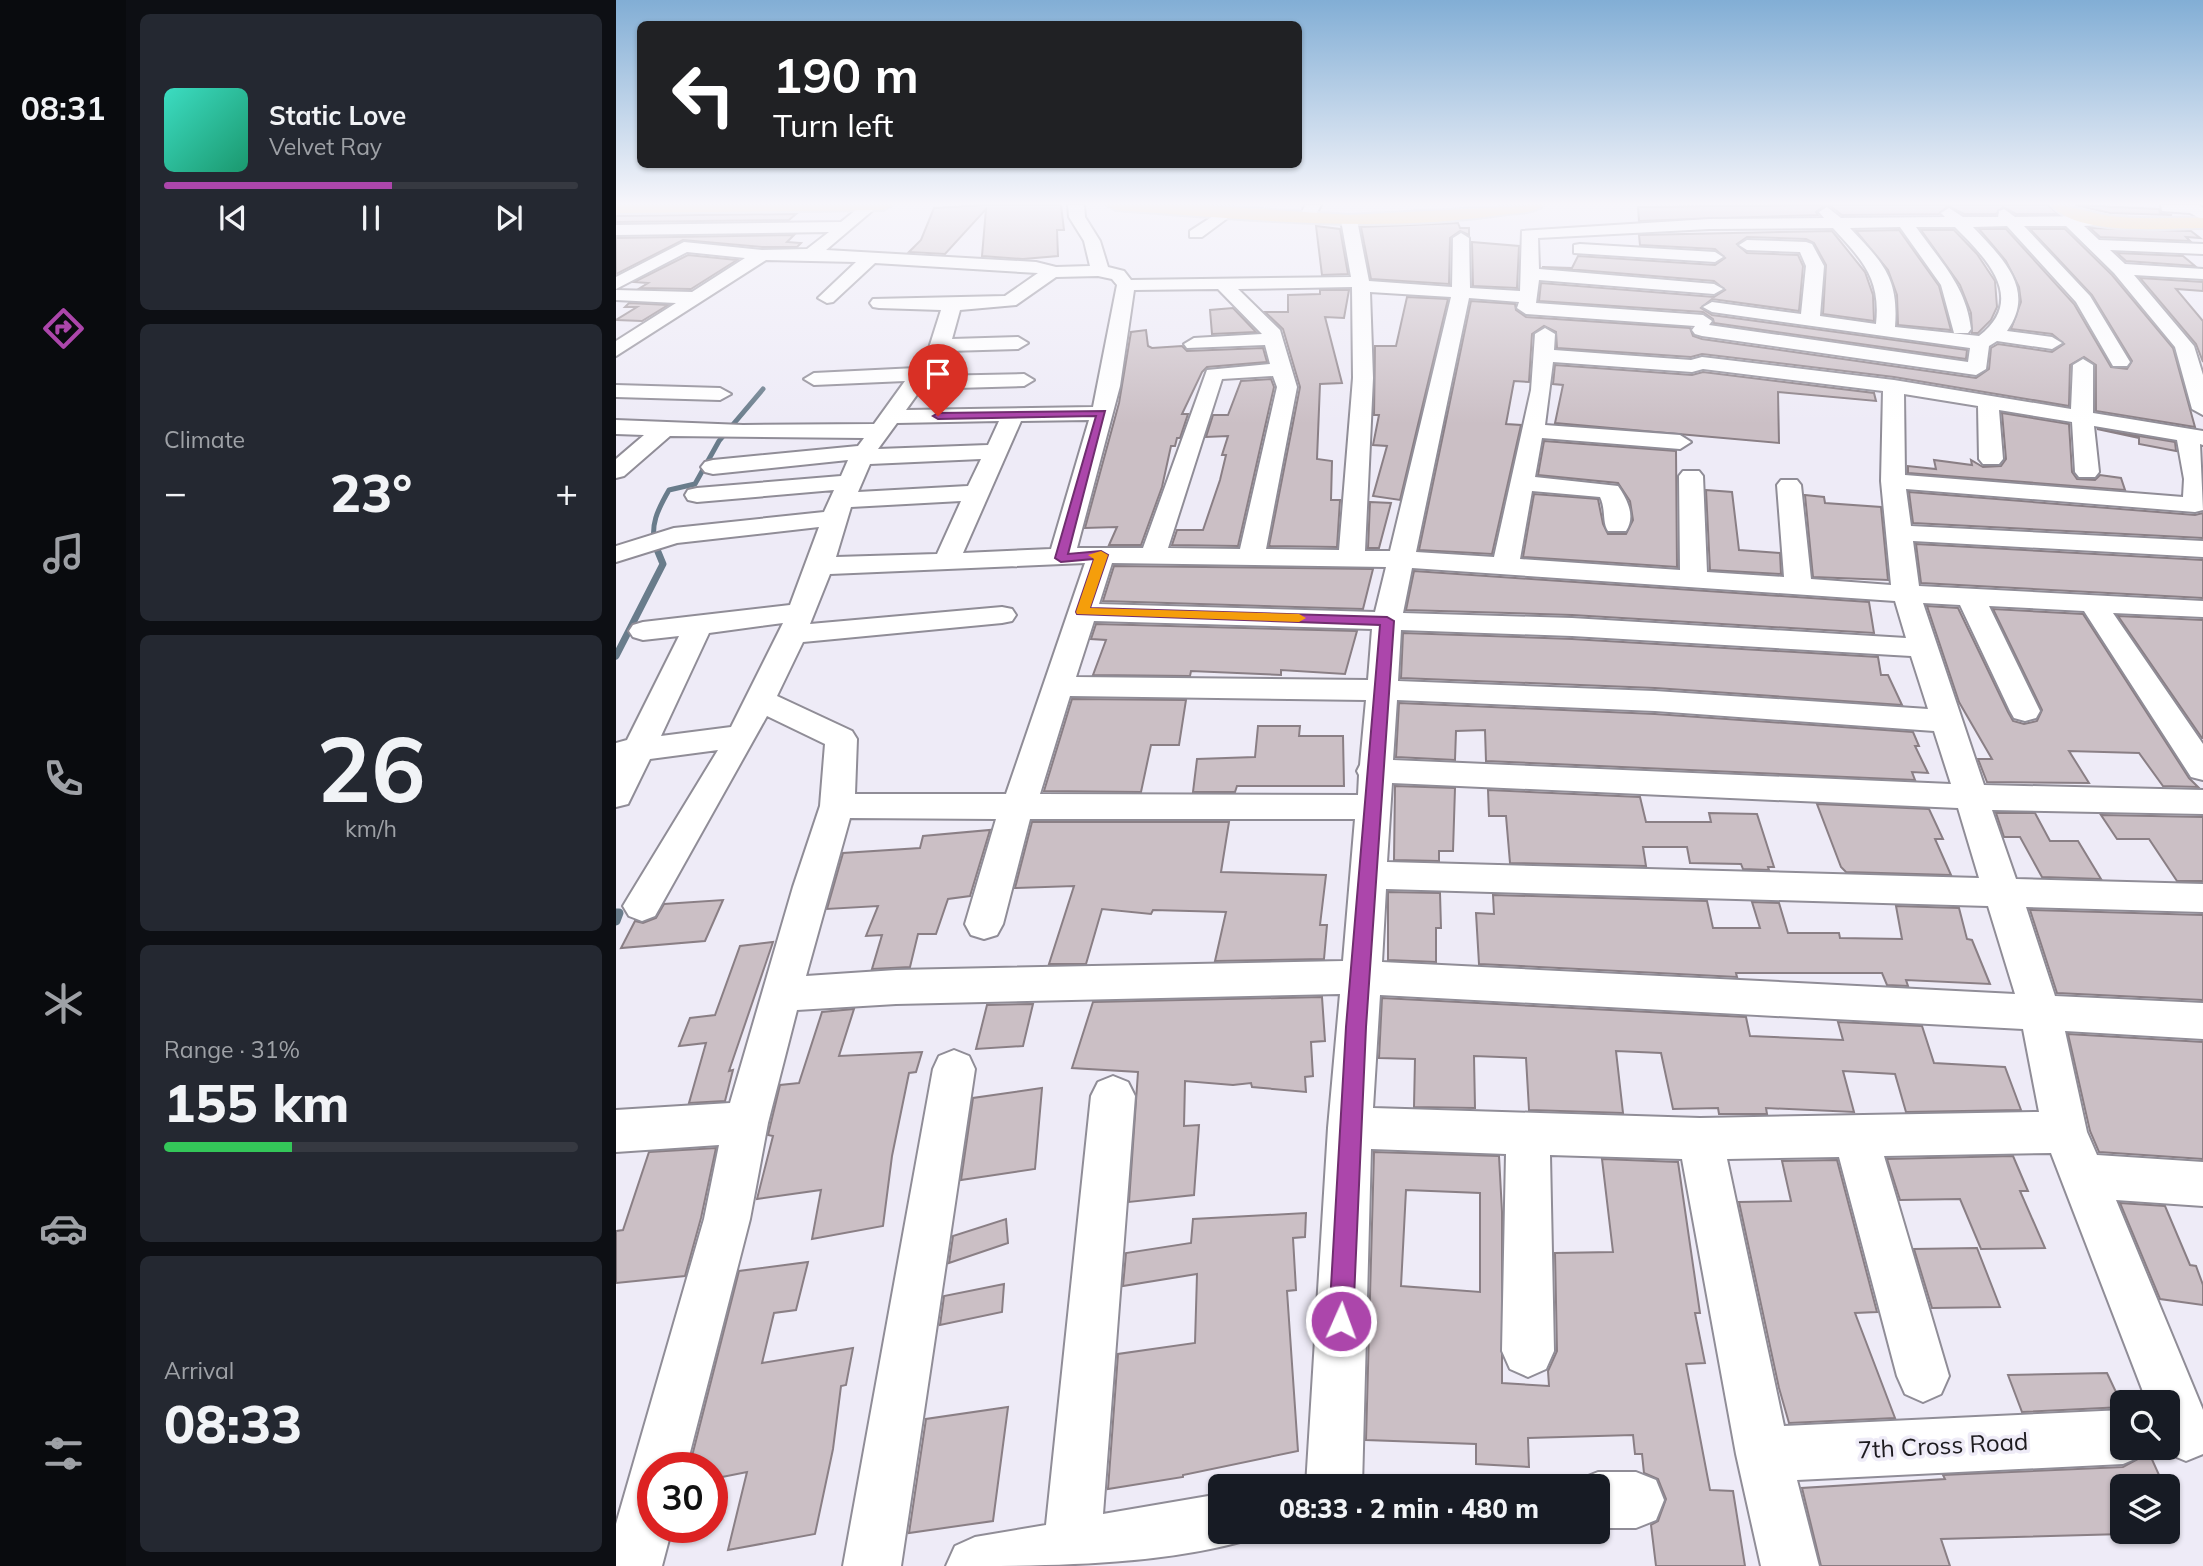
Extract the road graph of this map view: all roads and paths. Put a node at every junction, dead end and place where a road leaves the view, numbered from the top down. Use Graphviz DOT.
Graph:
graph roads {
  1 [pos="725,278"];
  2 [pos="848,278"];
  3 [pos="905,278"];
  4 [pos="1043,278"];
  5 [pos="1120,278"];
  6 [pos="1359,278"];
  7 [pos="1461,278"];
  8 [pos="1532,278"];
  9 [pos="1548,278"];
  10 [pos="1712,278"];
  11 [pos="1814,278"];
  12 [pos="1880,278"];
  13 [pos="1945,278"];
  14 [pos="2005,278"];
  15 [pos="2064,278"];
  16 [pos="2129,278"];
  17 [pos="1360,284"];
  18 [pos="1126,285"];
  19 [pos="1225,286"];
  20 [pos="1461,292"];
  21 [pos="616,295"];
  22 [pos="1052,295"];
  23 [pos="1016,297"];
  24 [pos="695,298"];
  25 [pos="827,298"];
  26 [pos="952,306"];
  27 [pos="1539,308"];
  28 [pos="1707,317"];
  29 [pos="1810,320"];
  30 [pos="616,323"];
  31 [pos="655,326"];
  32 [pos="682,328"];
  33 [pos="1961,329"];
  34 [pos="1885,330"];
  35 [pos="1272,339"];
  36 [pos="1986,339"];
  37 [pos="1018,343"];
  38 [pos="2052,343"];
  39 [pos="1194,344"];
  40 [pos="940,345"];
  41 [pos="2193,346"];
  42 [pos="616,350"];
  43 [pos="1545,355"];
  44 [pos="616,356"];
  45 [pos="639,357"];
  46 [pos="2120,362"];
  47 [pos="1702,363"];
  48 [pos="2083,365"];
  49 [pos="1281,369"];
  50 [pos="1976,369"];
  51 [pos="814,379"];
  52 [pos="917,379"];
  53 [pos="1024,380"];
  54 [pos="1894,386"];
  55 [pos="616,391"];
  56 [pos="720,394"];
  57 [pos="1979,400"];
  58 [pos="2203,409"];
  59 [pos="1102,413"];
  60 [pos="1012,416"];
  61 [pos="2082,416"];
  62 [pos="884,424"];
  63 [pos="616,427"];
  64 [pos="664,429"];
  65 [pos="1533,431"];
  66 [pos="2195,436"];
  67 [pos="1680,442"];
  68 [pos="996,451"];
  69 [pos="862,455"];
  70 [pos="1991,459"];
  71 [pos="713,467"];
  72 [pos="616,471"];
  73 [pos="2087,472"];
  74 [pos="1691,476"];
  75 [pos="1893,481"];
  76 [pos="1521,483"];
  77 [pos="1789,485"];
  78 [pos="977,493"];
  79 [pos="697,495"];
  80 [pos="842,500"];
  81 [pos="1617,526"];
  82 [pos="1897,533"];
  83 [pos="640,546"];
  84 [pos="2203,549"];
  85 [pos="1101,555"];
  86 [pos="1153,555"];
  87 [pos="1252,556"];
  88 [pos="1061,558"];
  89 [pos="1352,558"];
  90 [pos="1402,559"];
  91 [pos="946,562"];
  92 [pos="820,566"];
  93 [pos="1505,566"];
  94 [pos="1693,579"];
  95 [pos="1798,587"];
  96 [pos="1906,594"];
  97 [pos="1971,598"];
  98 [pos="2093,604"];
  99 [pos="2203,609"];
  100 [pos="1082,612"];
  101 [pos="1002,615"];
  102 [pos="1387,621"];
  103 [pos="795,623"];
  104 [pos="698,626"];
  105 [pos="643,631"];
  106 [pos="1923,648"];
  107 [pos="1057,687"];
  108 [pos="1380,690"];
  109 [pos="759,700"];
  110 [pos="2025,711"];
  111 [pos="1947,721"];
  112 [pos="742,736"];
  113 [pos="628,752"];
  114 [pos="2203,769"];
  115 [pos="1373,789"];
  116 [pos="616,795"];
  117 [pos="1971,797"];
  118 [pos="2203,802"];
  119 [pos="837,806"];
  120 [pos="1019,806"];
  121 [pos="1369,875"];
  122 [pos="2001,890"];
  123 [pos="2203,898"];
  124 [pos="642,906"];
  125 [pos="984,924"];
  126 [pos="1359,977"];
  127 [pos="782,993"];
  128 [pos="2040,1010"];
  129 [pos="2203,1021"];
  130 [pos="954,1069"];
  131 [pos="1113,1096"];
  132 [pos="746,1123"];
  133 [pos="1350,1128"];
  134 [pos="616,1131"];
  135 [pos="1528,1132"];
  136 [pos="2065,1132"];
  137 [pos="1856,1137"];
  138 [pos="1700,1139"];
  139 [pos="2083,1176"];
  140 [pos="2203,1184"];
  141 [pos="1528,1351"];
  142 [pos="1923,1376"];
  143 [pos="2186,1434"];
  144 [pos="2110,1438"];
  145 [pos="663,1452"];
  146 [pos="1763,1454"];
  147 [pos="1335,1474"];
  148 [pos="1208,1524"];
  149 [pos="639,1543"];
  150 [pos="1072,1548"];
  151 [pos="633,1566"];
  152 [pos="872,1566"];
  153 [pos="975,1566"];
  154 [pos="1790,1566"];
  1 -- 24 [label="street"];
  2 -- 25 [label="street"];
  3 -- 26 [label="street"];
  4 -- 23 [label="street"];
  5 -- 18 [label="street"];
  6 -- 17 [label="street"];
  7 -- 20 [label="street"];
  8 -- 27 [label="street"];
  9 -- 28 [label="street"];
  10 -- 28 [label="street"];
  11 -- 29 [label="street"];
  12 -- 34 [label="street"];
  13 -- 33 [label="street"];
  14 -- 36 [label="street"];
  15 -- 46 [label="street"];
  16 -- 41 [label="street"];
  17 -- 19 [label="street"];
  17 -- 20 [label="street"];
  17 -- 89 [label="street"];
  18 -- 19 [label="street"];
  18 -- 59 [label="street"];
  19 -- 35 [label="street"];
  20 -- 27 [label="street"];
  20 -- 90 [label="street"];
  21 -- 24 [label="street"];
  22 -- 23 [label="street"];
  23 -- 26 [label="street"];
  24 -- 31 [label="street"];
  26 -- 40 [label="street"];
  27 -- 28 [label="street"];
  27 -- 43 [label="street"];
  28 -- 29 [label="street"];
  28 -- 47 [label="street"];
  28 -- 50 [label="street"];
  29 -- 34 [label="street"];
  30 -- 31 [label="street"];
  31 -- 32 [label="street"];
  31 -- 42 [label="street"];
  34 -- 36 [label="street"];
  35 -- 39 [label="street"];
  35 -- 49 [label="street"];
  36 -- 38 [label="street"];
  36 -- 50 [label="street"];
  37 -- 40 [label="street"];
  40 -- 52 [label="street"];
  41 -- 58 [label="street"];
  43 -- 47 [label="street"];
  43 -- 65 [label="street"];
  44 -- 45 [label="street"];
  47 -- 54 [label="street"];
  48 -- 61 [label="street"];
  49 -- 86 [label="street"];
  49 -- 87 [label="street"];
  50 -- 57 [label="street"];
  51 -- 52 [label="street"];
  52 -- 53 [label="street"];
  52 -- 62 [label="street"];
  54 -- 57 [label="street"];
  54 -- 75 [label="street"];
  55 -- 56 [label="street"];
  57 -- 61 [label="street"];
  57 -- 70 [label="street"];
  59 -- 60 [label="street"];
  59 -- 88 [label="street"];
  60 -- 62 [label="street"];
  60 -- 68 [label="street"];
  61 -- 66 [label="street"];
  61 -- 73 [label="street"];
  62 -- 64 [label="street"];
  62 -- 69 [label="street"];
  63 -- 64 [label="street"];
  64 -- 72 [label="street"];
  65 -- 67 [label="street"];
  65 -- 76 [label="street"];
  66 -- 75 [label="street"];
  68 -- 69 [label="street"];
  68 -- 78 [label="street"];
  69 -- 71 [label="street"];
  69 -- 80 [label="street"];
  74 -- 94 [label="street"];
  75 -- 82 [label="street"];
  76 -- 81 [label="street"];
  76 -- 93 [label="street"];
  77 -- 95 [label="street"];
  78 -- 80 [label="street"];
  78 -- 91 [label="street"];
  79 -- 80 [label="street"];
  80 -- 83 [label="street"];
  80 -- 92 [label="street"];
  82 -- 84 [label="street"];
  82 -- 96 [label="street"];
  85 -- 86 [label="street"];
  85 -- 88 [label="street"];
  85 -- 100 [label="street"];
  86 -- 87 [label="street"];
  87 -- 89 [label="street"];
  88 -- 91 [label="street"];
  89 -- 90 [label="street"];
  90 -- 93 [label="street"];
  90 -- 102 [label="street"];
  91 -- 92 [label="street"];
  92 -- 103 [label="street"];
  93 -- 94 [label="street"];
  94 -- 95 [label="street"];
  95 -- 96 [label="street"];
  96 -- 97 [label="street"];
  96 -- 106 [label="street"];
  97 -- 98 [label="street"];
  97 -- 110 [label="street"];
  98 -- 99 [label="street"];
  98 -- 114 [label="street"];
  100 -- 102 [label="street"];
  100 -- 107 [label="street"];
  101 -- 103 [label="street"];
  102 -- 106 [label="street"];
  102 -- 108 [label="street"];
  103 -- 104 [label="street"];
  103 -- 109 [label="street"];
  104 -- 105 [label="street"];
  104 -- 113 [label="street"];
  106 -- 111 [label="street"];
  107 -- 108 [label="street"];
  107 -- 120 [label="street"];
  108 -- 111 [label="street"];
  108 -- 115 [label="street"];
  109 -- 112 [label="street"];
  109 -- 119 [label="street"];
  111 -- 117 [label="street"];
  112 -- 113 [label="street"];
  112 -- 124 [label="street"];
  113 -- 116 [label="street"];
  115 -- 117 [label="street"];
  115 -- 120 [label="street"];
  115 -- 121 [label="street"];
  117 -- 118 [label="street"];
  117 -- 122 [label="street"];
  119 -- 120 [label="street"];
  119 -- 127 [label="street"];
  120 -- 125 [label="street"];
  121 -- 122 [label="street"];
  121 -- 126 [label="street"];
  122 -- 123 [label="street"];
  122 -- 128 [label="street"];
  126 -- 127 [label="street"];
  126 -- 128 [label="street"];
  126 -- 133 [label="street"];
  127 -- 132 [label="street"];
  128 -- 129 [label="street"];
  128 -- 136 [label="street"];
  130 -- 152 [label="street"];
  131 -- 150 [label="street"];
  132 -- 134 [label="street"];
  132 -- 145 [label="street"];
  133 -- 135 [label="street"];
  133 -- 147 [label="street"];
  135 -- 138 [label="street"];
  135 -- 141 [label="street"];
  136 -- 137 [label="street"];
  136 -- 139 [label="street"];
  137 -- 138 [label="street"];
  137 -- 142 [label="street"];
  138 -- 146 [label="street"];
  139 -- 140 [label="street"];
  139 -- 143 [label="street"];
  144 -- 146 [label="street, 7th Cross Road"];
  146 -- 154 [label="street"];
  148 -- 150 [label="street"];
  149 -- 151 [label="street"];
  150 -- 153 [label="street"];
}
